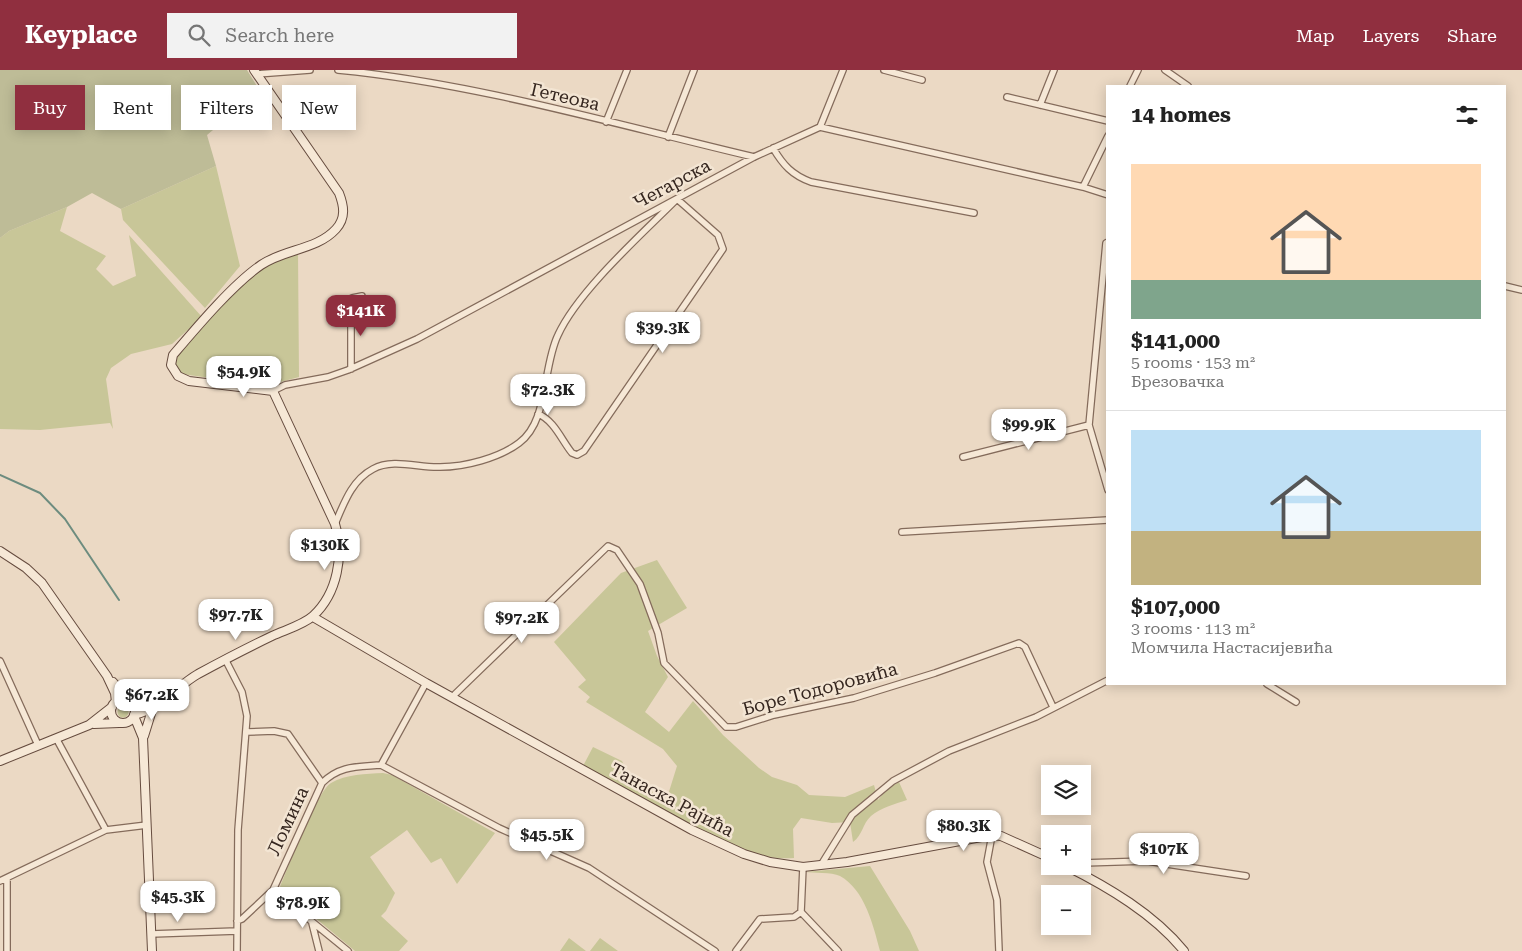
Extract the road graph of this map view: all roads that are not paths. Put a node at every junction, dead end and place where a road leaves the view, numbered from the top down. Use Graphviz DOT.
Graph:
graph roads {
  1 [pos="310,70"];
  2 [pos="338,70"];
  3 [pos="627,70"];
  4 [pos="694,70"];
  5 [pos="843,70"];
  6 [pos="884,70"];
  7 [pos="1054,70"];
  8 [pos="1138,70"];
  9 [pos="1165,70"];
  10 [pos="256,72"];
  11 [pos="922,80"];
  12 [pos="1130,85"];
  13 [pos="1187,85"];
  14 [pos="1007,97"];
  15 [pos="1040,105"];
  16 [pos="1106,121"];
  17 [pos="606,122"];
  18 [pos="820,127"];
  19 [pos="668,137"];
  20 [pos="1106,140"];
  21 [pos="773,148"];
  22 [pos="754,157"];
  23 [pos="1083,187"];
  24 [pos="1106,194"];
  25 [pos="677,198"];
  26 [pos="974,213"];
  27 [pos="1106,244"];
  28 [pos="1506,286"];
  29 [pos="1522,290"];
  30 [pos="362,296"];
  31 [pos="351,369"];
  32 [pos="273,391"];
  33 [pos="538,414"];
  34 [pos="1089,425"];
  35 [pos="963,457"];
  36 [pos="1106,483"];
  37 [pos="1106,520"];
  38 [pos="335,524"];
  39 [pos="902,532"];
  40 [pos="0,551"];
  41 [pos="313,617"];
  42 [pos="225,659"];
  43 [pos="0,661"];
  44 [pos="107,676"];
  45 [pos="1106,681"];
  46 [pos="426,683"];
  47 [pos="1269,685"];
  48 [pos="452,697"];
  49 [pos="1296,702"];
  50 [pos="114,705"];
  51 [pos="154,705"];
  52 [pos="1053,707"];
  53 [pos="132,710"];
  54 [pos="122,723"];
  55 [pos="89,725"];
  56 [pos="247,732"];
  57 [pos="56,738"];
  58 [pos="143,738"];
  59 [pos="38,745"];
  60 [pos="0,761"];
  61 [pos="381,766"];
  62 [pos="322,783"];
  63 [pos="147,825"];
  64 [pos="106,830"];
  65 [pos="992,835"];
  66 [pos="1041,854"];
  67 [pos="1091,863"];
  68 [pos="821,865"];
  69 [pos="803,867"];
  70 [pos="1087,875"];
  71 [pos="1246,876"];
  72 [pos="7,879"];
  73 [pos="0,881"];
  74 [pos="273,890"];
  75 [pos="801,912"];
  76 [pos="237,921"];
  77 [pos="312,923"];
  78 [pos="237,931"];
  79 [pos="151,934"];
  80 [pos="7,951"];
  81 [pos="152,951"];
  82 [pos="237,951"];
  83 [pos="319,951"];
  84 [pos="348,951"];
  85 [pos="715,951"];
  86 [pos="736,951"];
  87 [pos="838,951"];
  88 [pos="999,951"];
  89 [pos="1184,951"];
  1 -- 10 [label="street"];
  2 -- 17 [label="street, Гетеова"];
  3 -- 17 [label="street"];
  4 -- 19 [label="street"];
  5 -- 18 [label="street"];
  6 -- 11 [label="street"];
  7 -- 15 [label="street"];
  8 -- 12 [label="street"];
  9 -- 13 [label="street"];
  10 -- 32 [label="street"];
  14 -- 15 [label="street"];
  15 -- 16 [label="street"];
  17 -- 19 [label="street, Гетеова"];
  18 -- 21 [label="street, Чегарска"];
  18 -- 23 [label="street"];
  19 -- 22 [label="street, Гетеова"];
  20 -- 23 [label="street"];
  21 -- 22 [label="street, Чегарска"];
  21 -- 26 [label="street"];
  22 -- 25 [label="street, Чегарска"];
  23 -- 24 [label="street"];
  25 -- 31 [label="street, Чегарска"];
  25 -- 33 [label="street"];
  25 -- 33 [label="street"];
  27 -- 34 [label="street"];
  28 -- 29 [label="street"];
  30 -- 31 [label="street"];
  31 -- 32 [label="street, Чегарска"];
  32 -- 38 [label="street"];
  33 -- 38 [label="street"];
  34 -- 35 [label="street"];
  34 -- 36 [label="street"];
  37 -- 39 [label="street"];
  38 -- 41 [label="street"];
  40 -- 44 [label="street"];
  41 -- 42 [label="street"];
  41 -- 46 [label="street, Танаска Рајића"];
  42 -- 51 [label="street"];
  42 -- 56 [label="street"];
  43 -- 59 [label="street"];
  44 -- 50 [label="street"];
  44 -- 53 [label="street"];
  45 -- 52 [label="street"];
  46 -- 48 [label="street, Танаска Рајића"];
  46 -- 61 [label="street"];
  47 -- 49 [label="street"];
  48 -- 52 [label="street, Боре Тодоровића"];
  48 -- 69 [label="street, Танаска Рајића"];
  50 -- 53 [label="street"];
  50 -- 54 [label="street"];
  50 -- 55 [label="street"];
  51 -- 53 [label="street"];
  51 -- 58 [label="street"];
  52 -- 68 [label="street"];
  53 -- 54 [label="street"];
  53 -- 58 [label="street"];
  54 -- 55 [label="street"];
  54 -- 58 [label="street"];
  55 -- 57 [label="street"];
  56 -- 62 [label="street"];
  56 -- 76 [label="street"];
  57 -- 59 [label="street"];
  57 -- 64 [label="street"];
  58 -- 63 [label="street"];
  59 -- 60 [label="street"];
  61 -- 62 [label="street, Ломина"];
  61 -- 85 [label="street"];
  62 -- 74 [label="street, Ломина"];
  63 -- 64 [label="street"];
  63 -- 79 [label="street"];
  64 -- 72 [label="street"];
  65 -- 66 [label="street, Танаска Рајића"];
  65 -- 68 [label="street, Танаска Рајића"];
  65 -- 88 [label="street"];
  67 -- 71 [label="street"];
  68 -- 69 [label="street, Танаска Рајића"];
  69 -- 75 [label="street"];
  70 -- 89 [label="street"];
  72 -- 73 [label="street"];
  72 -- 80 [label="street"];
  74 -- 76 [label="street, Ломина"];
  74 -- 77 [label="street"];
  75 -- 86 [label="street"];
  75 -- 87 [label="street"];
  76 -- 78 [label="street"];
  77 -- 83 [label="street"];
  77 -- 84 [label="street"];
  78 -- 79 [label="street"];
  78 -- 82 [label="street"];
  79 -- 81 [label="street"];
}
